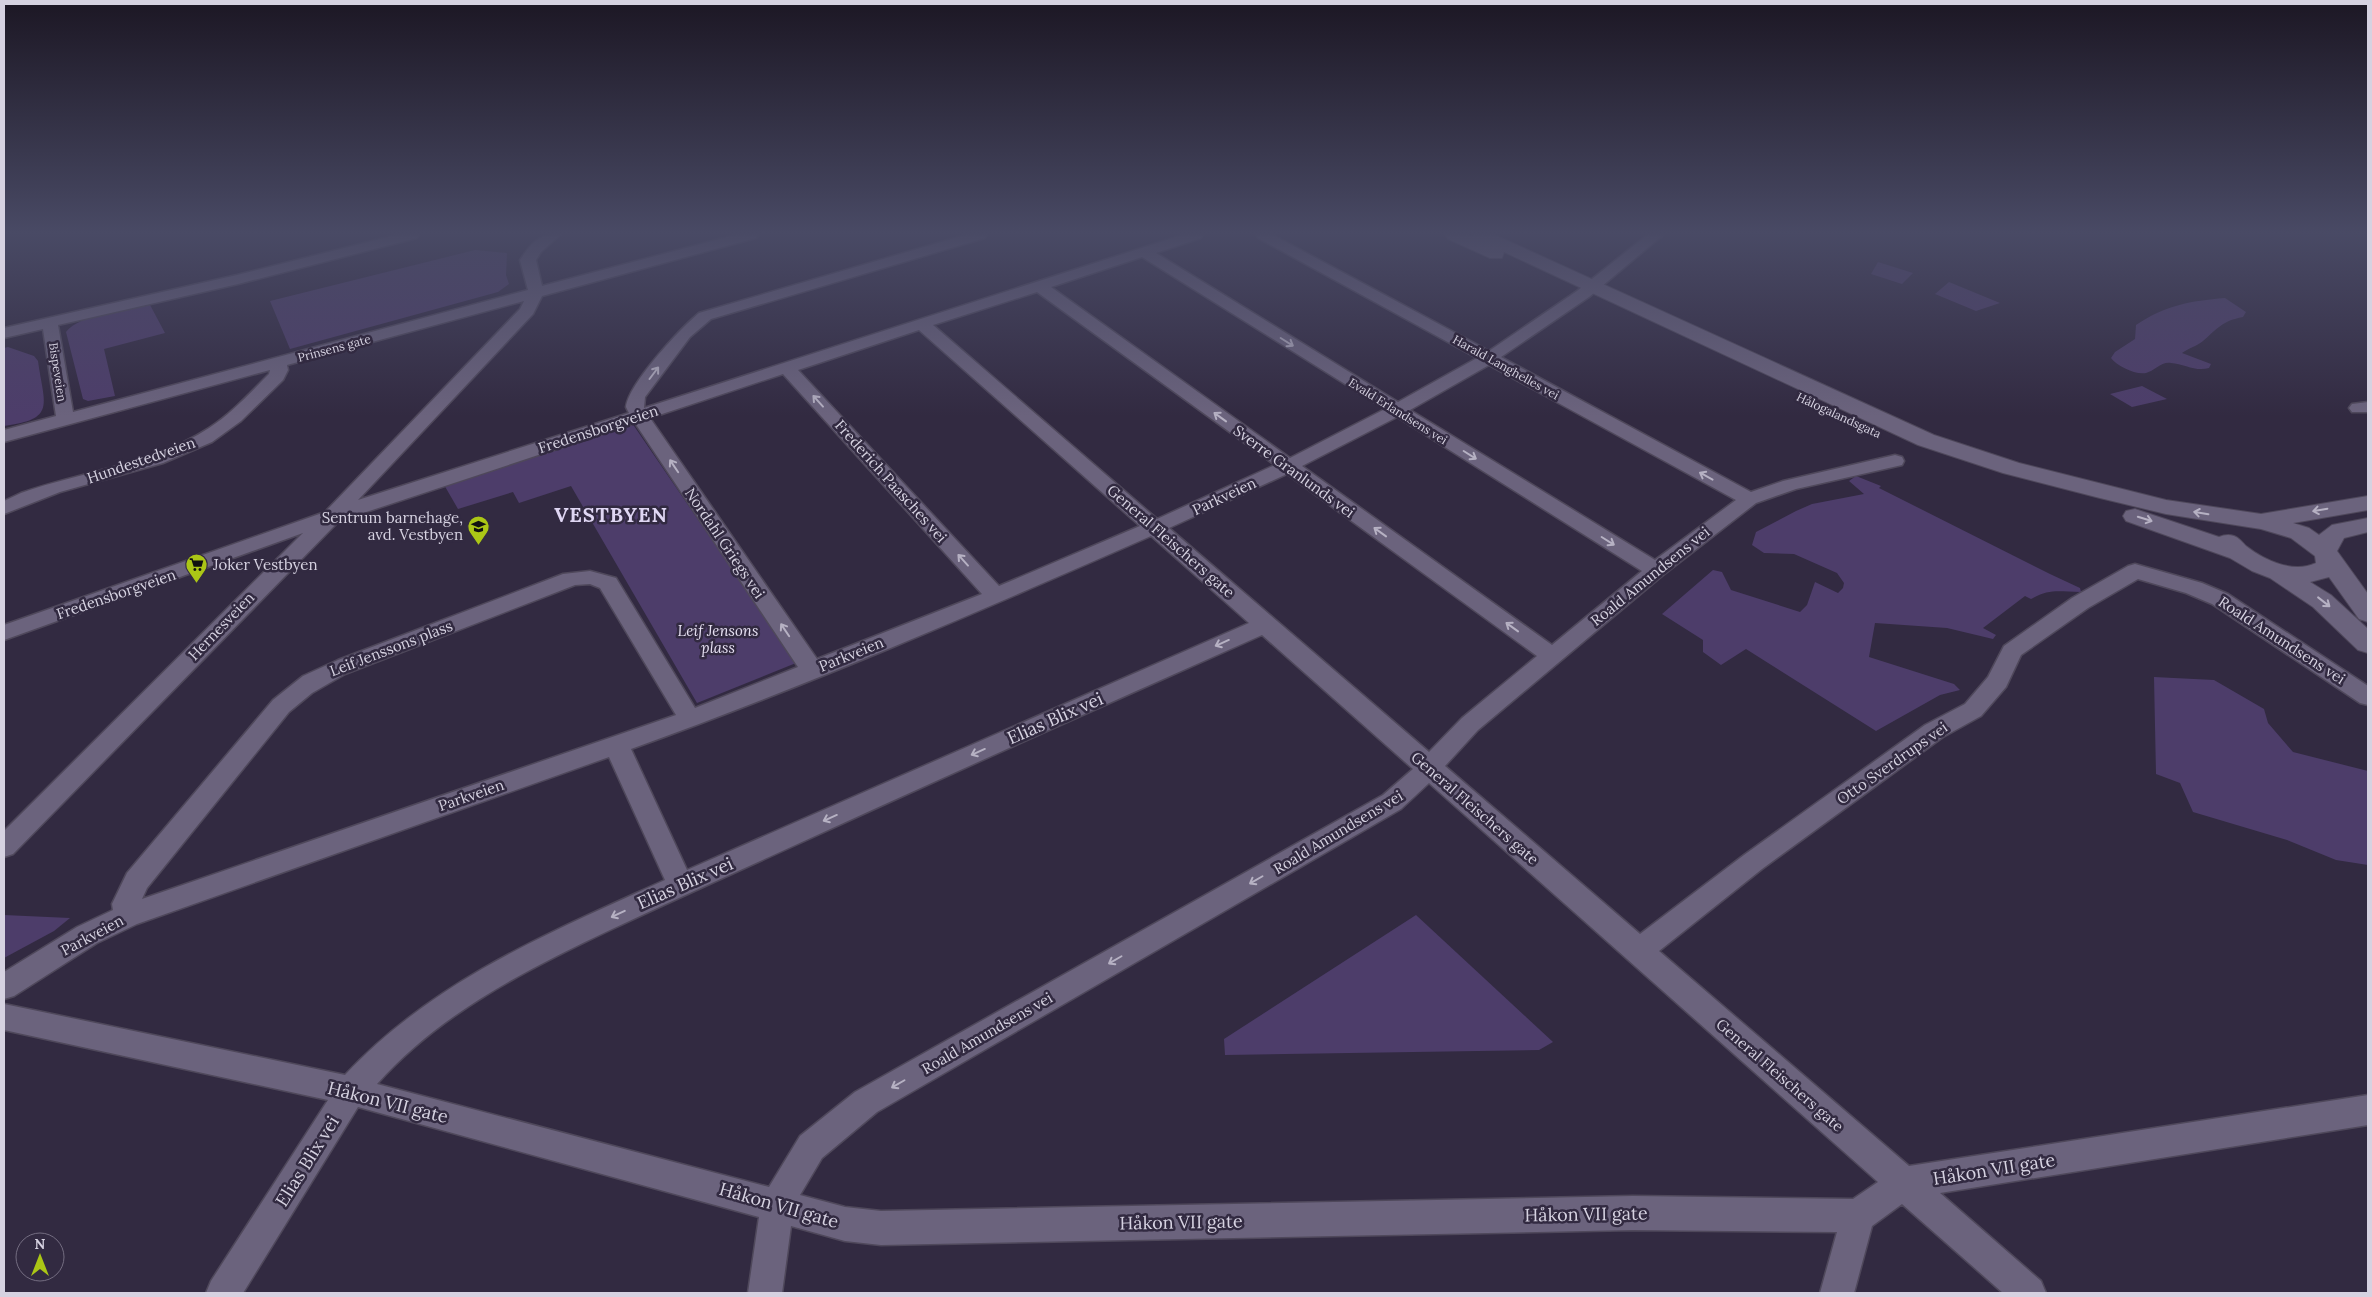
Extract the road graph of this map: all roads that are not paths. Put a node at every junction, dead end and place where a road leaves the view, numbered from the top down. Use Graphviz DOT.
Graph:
graph roads {
  1 [pos="166,296"];
  2 [pos="527,296"];
  3 [pos="535,296"];
  4 [pos="774,296"];
  5 [pos="1008,296"];
  6 [pos="1051,296"];
  7 [pos="1212,296"];
  8 [pos="1374,296"];
  9 [pos="1579,296"];
  10 [pos="1598,296"];
  11 [pos="1600,296"];
  12 [pos="921,323"];
  13 [pos="50,324"];
  14 [pos="4,333"];
  15 [pos="1489,358"];
  16 [pos="278,363"];
  17 [pos="786,366"];
  18 [pos="1397,410"];
  19 [pos="639,415"];
  20 [pos="66,421"];
  21 [pos="4,436"];
  22 [pos="1895,461"];
  23 [pos="1288,466"];
  24 [pos="1749,499"];
  25 [pos="2368,502"];
  26 [pos="4,508"];
  27 [pos="332,516"];
  28 [pos="2252,521"];
  29 [pos="2368,525"];
  30 [pos="1153,527"];
  31 [pos="2240,553"];
  32 [pos="2327,555"];
  33 [pos="2268,567"];
  34 [pos="1656,570"];
  35 [pos="2135,571"];
  36 [pos="996,596"];
  37 [pos="2368,613"];
  38 [pos="1267,624"];
  39 [pos="4,633"];
  40 [pos="2368,644"];
  41 [pos="1552,656"];
  42 [pos="812,670"];
  43 [pos="2368,697"];
  44 [pos="690,718"];
  45 [pos="616,744"];
  46 [pos="1428,768"];
  47 [pos="4,847"];
  48 [pos="681,885"];
  49 [pos="127,916"];
  50 [pos="1639,952"];
  51 [pos="4,987"];
  52 [pos="4,1016"];
  53 [pos="351,1091"];
  54 [pos="2368,1110"];
  55 [pos="1903,1183"];
  56 [pos="777,1204"];
  57 [pos="1858,1216"];
  58 [pos="223,1293"];
  59 [pos="765,1293"];
  60 [pos="1837,1293"];
  61 [pos="2029,1293"];
  1 -- 13 [label="street"];
  2 -- 16 [label="street, Prinsens gate"];
  3 -- 27 [label="street, Hernesveien"];
  19 -- 4 [label="street, one-way"];
  5 -- 12 [label="street, Fredensborgveien"];
  23 -- 6 [label="street, Sverre Granlunds vei, one-way"];
  7 -- 18 [label="street, Evald Erlandsens vei, one-way"];
  8 -- 15 [label="street, Harald Langhelles vei"];
  9 -- 15 [label="street, Parkveien"];
  10 -- 31 [label="street, Hålogalandsgata, one-way"];
  28 -- 11 [label="street, Hålogalandsgata, one-way"];
  12 -- 17 [label="street, Fredensborgveien"];
  12 -- 30 [label="street, General Fleischers gate"];
  13 -- 14 [label="street"];
  13 -- 20 [label="street, Bispeveien"];
  15 -- 18 [label="street, Parkveien"];
  24 -- 15 [label="street, Harald Langhelles vei, one-way"];
  16 -- 20 [label="street, Prinsens gate"];
  16 -- 26 [label="street, Hundestedveien"];
  17 -- 19 [label="street, Fredensborgveien"];
  36 -- 17 [label="street, Frederich Paasches vei, one-way"];
  18 -- 23 [label="street, Parkveien"];
  18 -- 34 [label="street, Evald Erlandsens vei, one-way"];
  19 -- 27 [label="street, Fredensborgveien"];
  42 -- 19 [label="street, Nordahl Griegs vei, one-way"];
  20 -- 21 [label="street, Prinsens gate"];
  22 -- 24 [label="street, Roald Amundsens vei"];
  23 -- 30 [label="street, Parkveien"];
  41 -- 23 [label="street, Sverre Granlunds vei, one-way"];
  24 -- 34 [label="street, Roald Amundsens vei"];
  25 -- 28 [label="street, Hålogalandsgata, one-way"];
  27 -- 39 [label="street, Fredensborgveien"];
  27 -- 47 [label="street, Hernesveien"];
  28 -- 31 [label="street, Hålogalandsgata"];
  28 -- 32 [label="street, Hålogalandsgata"];
  29 -- 32 [label="street, Hålogalandsgata"];
  30 -- 36 [label="street, Parkveien"];
  30 -- 38 [label="street, General Fleischers gate"];
  31 -- 33 [label="street, Hålogalandsgata"];
  32 -- 33 [label="street, Hålogalandsgata"];
  32 -- 37 [label="street"];
  33 -- 40 [label="street, one-way"];
  34 -- 41 [label="street, Roald Amundsens vei"];
  35 -- 43 [label="street, Roald Amundsens vei"];
  35 -- 50 [label="street, Otto Sverdrups vei"];
  36 -- 42 [label="street, Parkveien"];
  38 -- 46 [label="street, General Fleischers gate"];
  38 -- 48 [label="street, Elias Blix vei, one-way"];
  41 -- 46 [label="street, Roald Amundsens vei"];
  42 -- 44 [label="street, Parkveien"];
  44 -- 45 [label="street, Parkveien"];
  44 -- 49 [label="street, Leif Jenssons plass"];
  45 -- 48 [label="street"];
  45 -- 49 [label="street, Parkveien"];
  46 -- 50 [label="street, General Fleischers gate"];
  46 -- 56 [label="street, Roald Amundsens vei, one-way"];
  48 -- 53 [label="street, Elias Blix vei, one-way"];
  49 -- 51 [label="street, Parkveien"];
  50 -- 55 [label="street, General Fleischers gate"];
  52 -- 53 [label="street, Håkon VII gate"];
  53 -- 56 [label="street, Håkon VII gate"];
  53 -- 58 [label="street, Elias Blix vei"];
  54 -- 55 [label="street, Håkon VII gate"];
  55 -- 57 [label="street, Håkon VII gate"];
  55 -- 61 [label="street, General Fleischers gate"];
  56 -- 57 [label="street, Håkon VII gate"];
  56 -- 59 [label="street"];
  57 -- 60 [label="street"];
}
